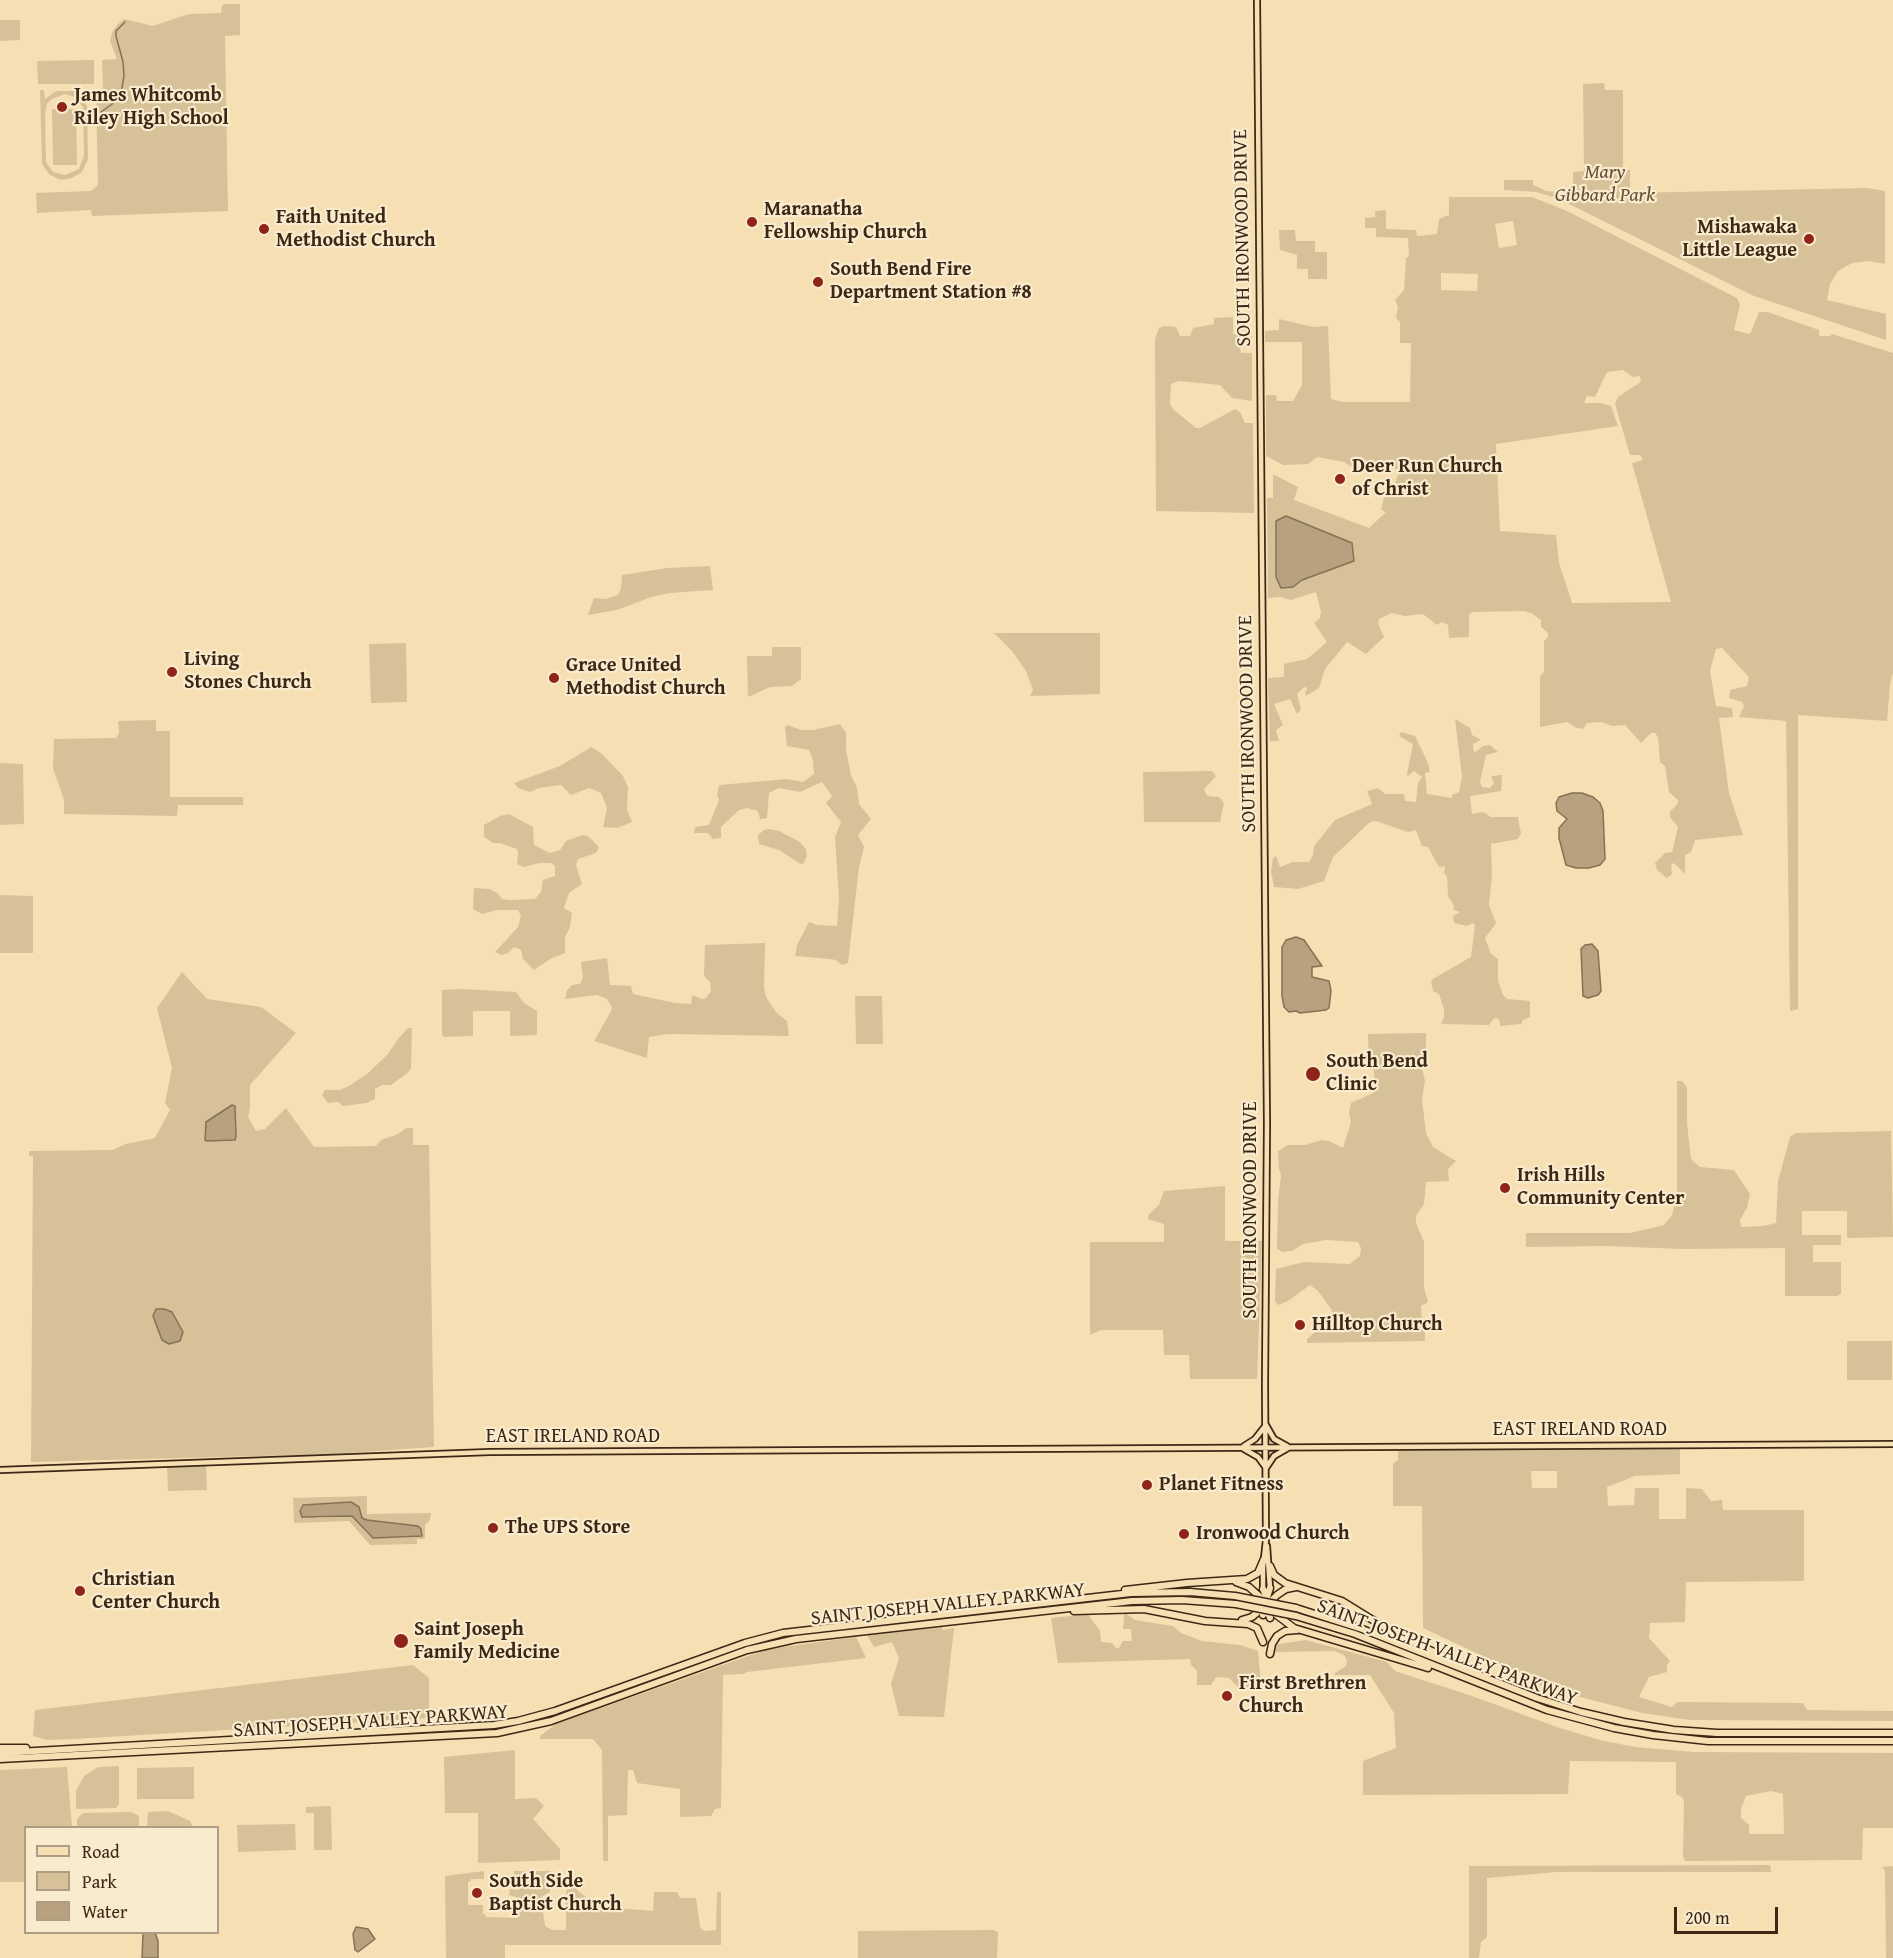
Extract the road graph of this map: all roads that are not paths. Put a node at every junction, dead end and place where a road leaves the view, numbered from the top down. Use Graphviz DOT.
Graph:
graph roads {
  1 [pos="1257,0"];
  2 [pos="1266,1425"];
  3 [pos="1893,1444"];
  4 [pos="1288,1447"];
  5 [pos="1241,1448"];
  6 [pos="1266,1448"];
  7 [pos="1266,1468"];
  8 [pos="0,1470"];
  9 [pos="1266,1540"];
  10 [pos="1264,1559"];
  11 [pos="1270,1566"];
  12 [pos="1230,1581"];
  13 [pos="1299,1587"];
  14 [pos="1266,1589"];
  15 [pos="1266,1603"];
  16 [pos="988,1609"];
  17 [pos="1263,1614"];
  18 [pos="989,1617"];
  19 [pos="1270,1618"];
  20 [pos="1233,1622"];
  21 [pos="863,1627"];
  22 [pos="850,1629"];
  23 [pos="1301,1630"];
  24 [pos="1263,1642"];
  25 [pos="1270,1654"];
  26 [pos="1483,1686"];
  27 [pos="1516,1690"];
  28 [pos="426,1733"];
  29 [pos="1893,1733"];
  30 [pos="1893,1741"];
  31 [pos="0,1748"];
  32 [pos="75,1749"];
  33 [pos="0,1753"];
  34 [pos="2,1759"];
  1 -- 2 [label="main road, SOUTH IRONWOOD DRIVE"];
  2 -- 4 [label="main road"];
  2 -- 5 [label="main road"];
  2 -- 6 [label="main road, SOUTH IRONWOOD DRIVE"];
  3 -- 4 [label="main road, EAST IRELAND ROAD"];
  4 -- 6 [label="main road, EAST IRELAND ROAD"];
  4 -- 7 [label="main road"];
  5 -- 6 [label="main road, EAST IRELAND ROAD"];
  5 -- 7 [label="main road"];
  5 -- 8 [label="main road, EAST IRELAND ROAD"];
  6 -- 7 [label="main road, SOUTH IRONWOOD DRIVE"];
  7 -- 9 [label="main road, SOUTH IRONWOOD DRIVE"];
  9 -- 10 [label="main road"];
  9 -- 11 [label="main road"];
  10 -- 12 [label="highway"];
  10 -- 14 [label="main road"];
  11 -- 13 [label="highway"];
  11 -- 14 [label="main road"];
  12 -- 15 [label="highway"];
  12 -- 16 [label="highway"];
  13 -- 15 [label="highway"];
  13 -- 27 [label="highway"];
  14 -- 15 [label="highway"];
  15 -- 17 [label="highway"];
  15 -- 19 [label="highway"];
  15 -- 20 [label="highway"];
  15 -- 23 [label="highway"];
  16 -- 21 [label="highway, SAINT JOSEPH VALLEY PARKWAY"];
  16 -- 27 [label="highway, SAINT JOSEPH VALLEY PARKWAY, bridge"];
  18 -- 20 [label="highway"];
  18 -- 21 [label="highway, SAINT JOSEPH VALLEY PARKWAY"];
  18 -- 26 [label="highway, SAINT JOSEPH VALLEY PARKWAY, bridge"];
  20 -- 24 [label="highway"];
  21 -- 22 [label="highway, SAINT JOSEPH VALLEY PARKWAY"];
  22 -- 28 [label="highway, SAINT JOSEPH VALLEY PARKWAY"];
  22 -- 28 [label="highway, SAINT JOSEPH VALLEY PARKWAY"];
  23 -- 25 [label="highway"];
  23 -- 26 [label="highway"];
  26 -- 30 [label="highway, SAINT JOSEPH VALLEY PARKWAY"];
  27 -- 29 [label="highway, SAINT JOSEPH VALLEY PARKWAY"];
  28 -- 32 [label="highway, SAINT JOSEPH VALLEY PARKWAY"];
  28 -- 34 [label="highway, SAINT JOSEPH VALLEY PARKWAY"];
  31 -- 32 [label="highway"];
  32 -- 33 [label="highway, SAINT JOSEPH VALLEY PARKWAY"];
}
